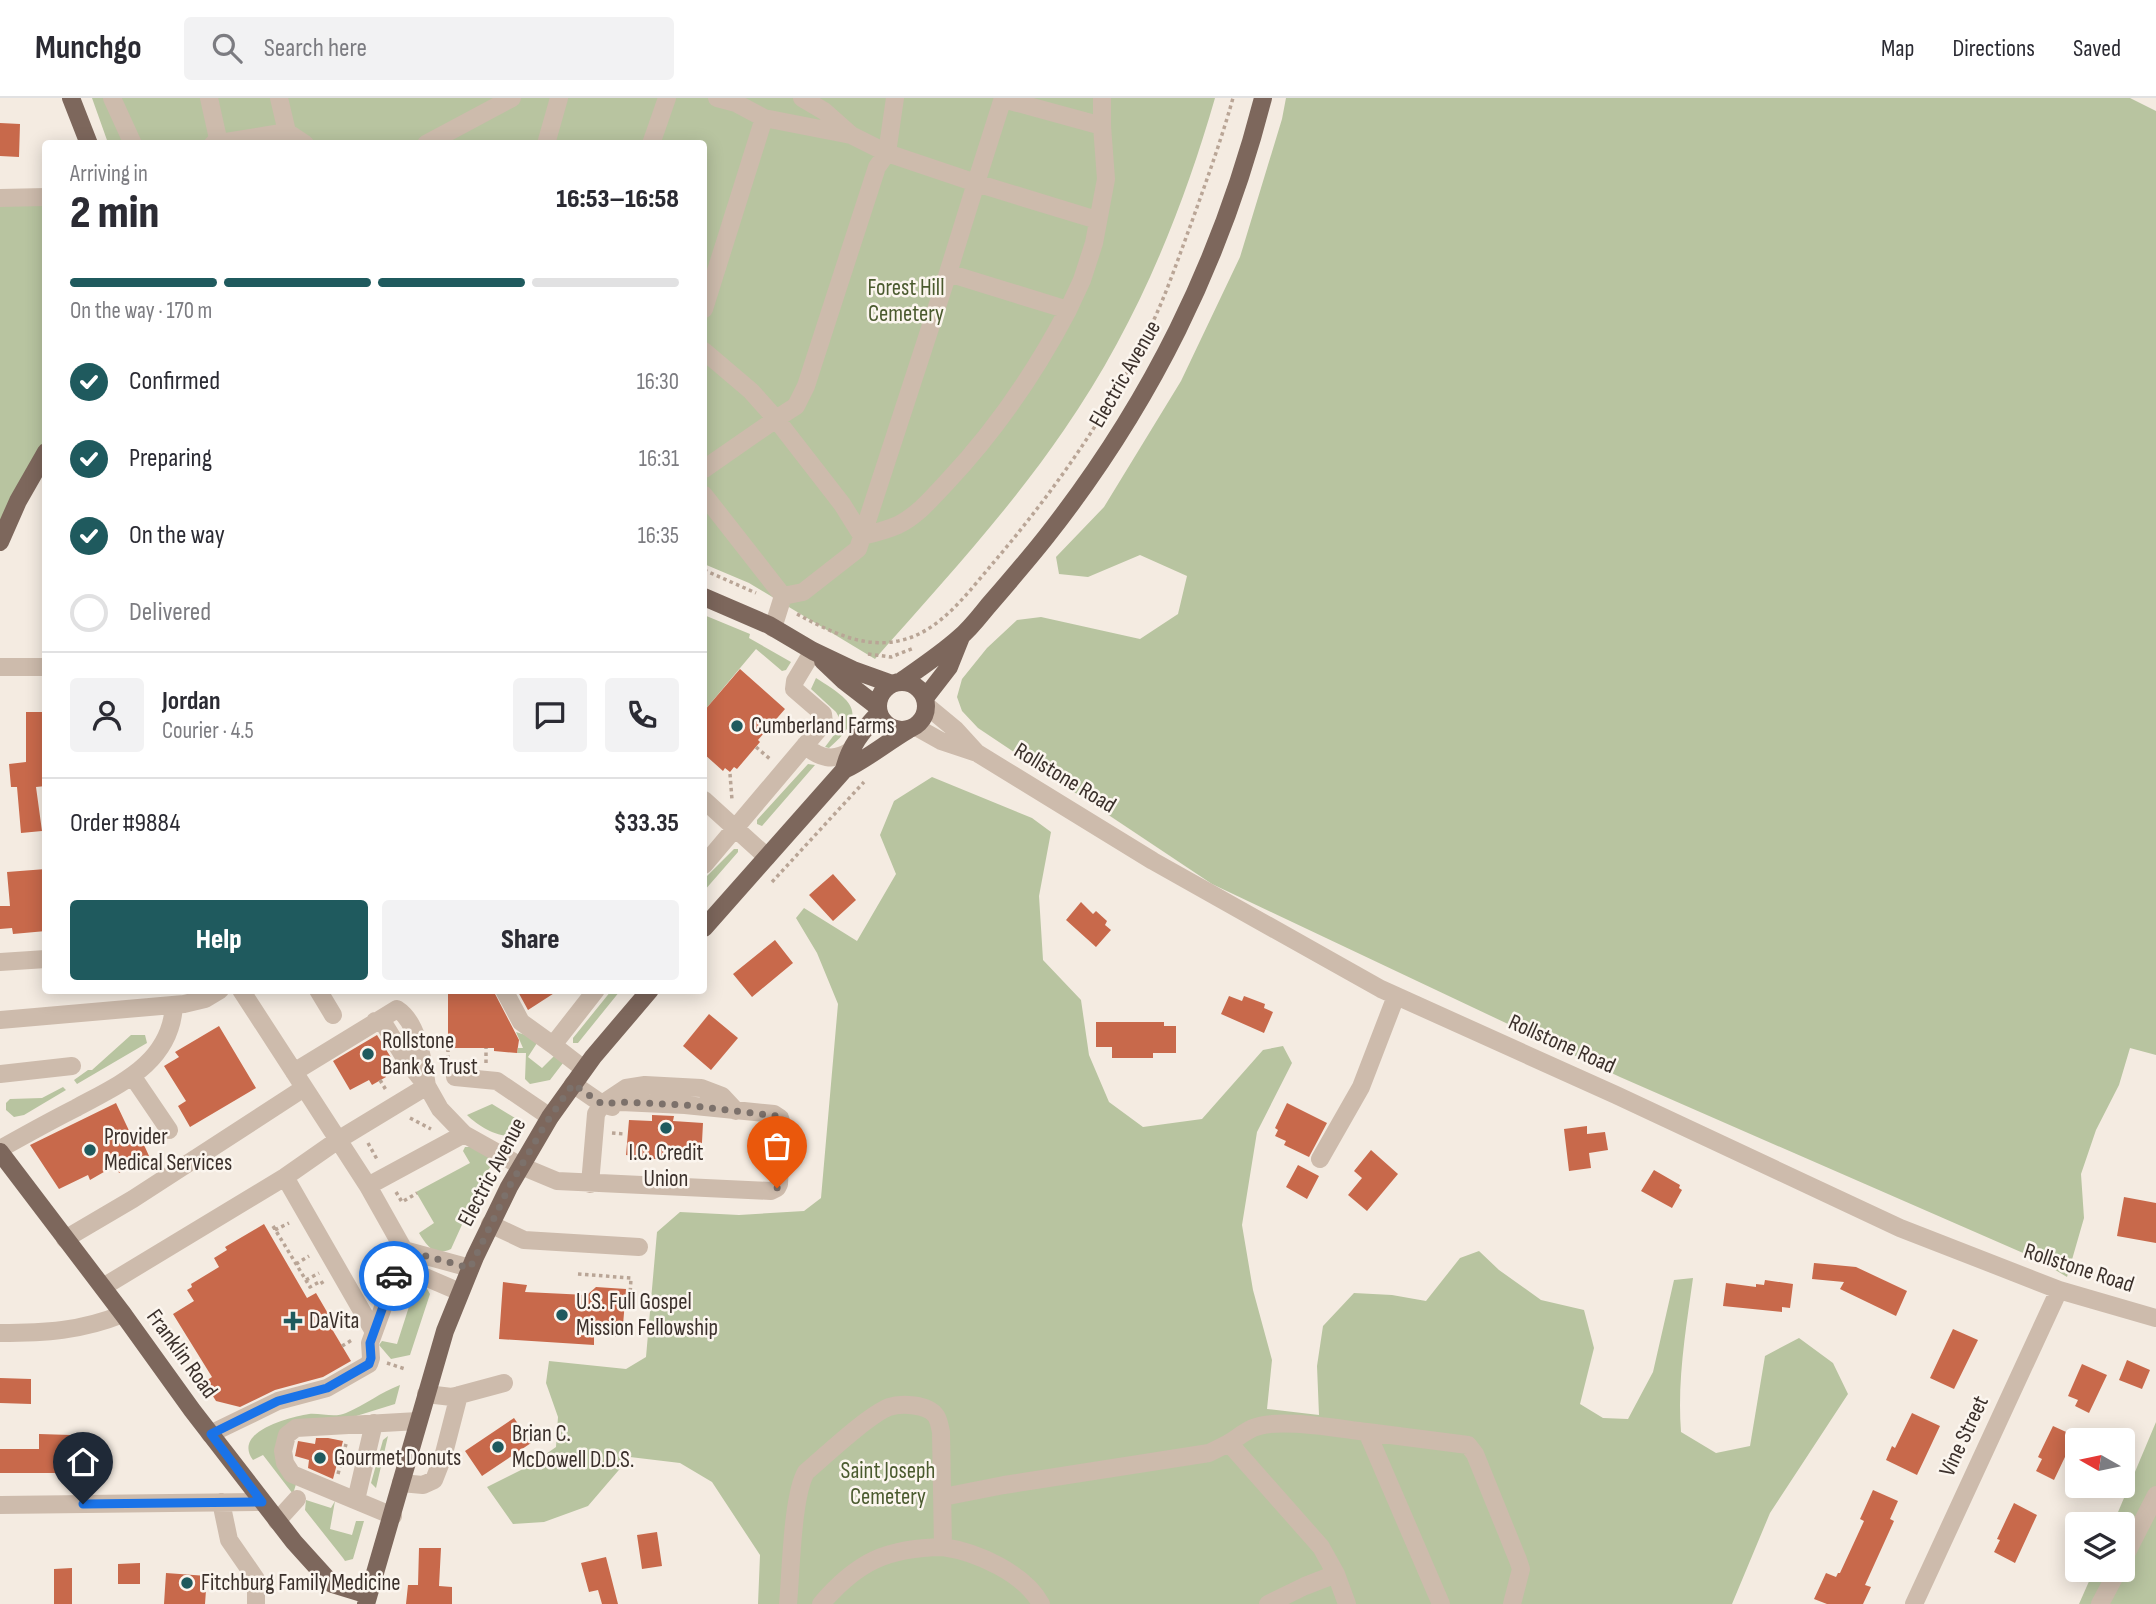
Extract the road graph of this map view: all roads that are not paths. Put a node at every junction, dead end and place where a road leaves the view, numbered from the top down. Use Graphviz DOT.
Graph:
graph roads {
  1 [pos="71,98"];
  2 [pos="112,98"];
  3 [pos="209,98"];
  4 [pos="279,98"];
  5 [pos="512,98"];
  6 [pos="559,98"];
  7 [pos="667,98"];
  8 [pos="717,98"];
  9 [pos="802,98"];
  10 [pos="895,98"];
  11 [pos="1003,98"];
  12 [pos="1102,98"];
  13 [pos="1263,98"];
  14 [pos="764,118"];
  15 [pos="1102,126"];
  16 [pos="287,132"];
  17 [pos="851,135"];
  18 [pos="87,140"];
  19 [pos="131,140"];
  20 [pos="218,140"];
  21 [pos="238,140"];
  22 [pos="299,140"];
  23 [pos="433,140"];
  24 [pos="548,140"];
  25 [pos="652,140"];
  26 [pos="887,153"];
  27 [pos="976,183"];
  28 [pos="42,197"];
  29 [pos="0,198"];
  30 [pos="1097,220"];
  31 [pos="948,273"];
  32 [pos="707,299"];
  33 [pos="1068,310"];
  34 [pos="707,354"];
  35 [pos="776,419"];
  36 [pos="42,459"];
  37 [pos="707,467"];
  38 [pos="707,499"];
  39 [pos="862,536"];
  40 [pos="0,542"];
  41 [pos="707,598"];
  42 [pos="782,601"];
  43 [pos="774,628"];
  44 [pos="961,637"];
  45 [pos="813,651"];
  46 [pos="0,667"];
  47 [pos="42,667"];
  48 [pos="896,683"];
  49 [pos="926,702"];
  50 [pos="878,710"];
  51 [pos="912,728"];
  52 [pos="805,745"];
  53 [pos="850,751"];
  54 [pos="976,753"];
  55 [pos="844,771"];
  56 [pos="707,803"];
  57 [pos="736,827"];
  58 [pos="767,857"];
  59 [pos="707,861"];
  60 [pos="707,925"];
  61 [pos="42,959"];
  62 [pos="0,962"];
  63 [pos="213,994"];
  64 [pos="244,994"];
  65 [pos="320,994"];
  66 [pos="506,994"];
  67 [pos="519,994"];
  68 [pos="592,994"];
  69 [pos="647,994"];
  70 [pos="1396,996"];
  71 [pos="174,1005"];
  72 [pos="333,1015"];
  73 [pos="0,1020"];
  74 [pos="548,1041"];
  75 [pos="72,1066"];
  76 [pos="584,1069"];
  77 [pos="294,1072"];
  78 [pos="0,1074"];
  79 [pos="133,1077"];
  80 [pos="455,1077"];
  81 [pos="573,1084"];
  82 [pos="427,1086"];
  83 [pos="304,1088"];
  84 [pos="602,1104"];
  85 [pos="736,1111"];
  86 [pos="550,1117"];
  87 [pos="169,1130"];
  88 [pos="458,1137"];
  89 [pos="338,1140"];
  90 [pos="0,1150"];
  91 [pos="1320,1159"];
  92 [pos="521,1166"];
  93 [pos="285,1177"];
  94 [pos="590,1184"];
  95 [pos="368,1186"];
  96 [pos="490,1224"];
  97 [pos="65,1239"];
  98 [pos="639,1247"];
  99 [pos="404,1250"];
  100 [pos="470,1268"];
  101 [pos="103,1287"];
  102 [pos="2059,1290"];
  103 [pos="460,1292"];
  104 [pos="123,1314"];
  105 [pos="2156,1318"];
  106 [pos="374,1332"];
  107 [pos="0,1333"];
  108 [pos="504,1383"];
  109 [pos="426,1394"];
  110 [pos="459,1395"];
  111 [pos="418,1421"];
  112 [pos="374,1423"];
  113 [pos="1367,1432"];
  114 [pos="211,1434"];
  115 [pos="1229,1443"];
  116 [pos="401,1483"];
  117 [pos="2156,1496"];
  118 [pos="943,1497"];
  119 [pos="297,1499"];
  120 [pos="356,1500"];
  121 [pos="221,1502"];
  122 [pos="262,1502"];
  123 [pos="0,1505"];
  124 [pos="393,1516"];
  125 [pos="278,1521"];
  126 [pos="2135,1537"];
  127 [pos="943,1547"];
  128 [pos="1336,1574"];
  129 [pos="2112,1582"];
  130 [pos="367,1599"];
  131 [pos="256,1604"];
  132 [pos="788,1604"];
  133 [pos="821,1604"];
  134 [pos="1041,1604"];
  135 [pos="1268,1604"];
  136 [pos="1347,1604"];
  137 [pos="1441,1604"];
  138 [pos="1512,1604"];
  139 [pos="1914,1604"];
  140 [pos="2100,1604"];
  1 -- 18 [label="main road"];
  2 -- 19 [label="street"];
  3 -- 20 [label="street"];
  4 -- 16 [label="street"];
  5 -- 23 [label="street"];
  6 -- 24 [label="street"];
  7 -- 25 [label="street"];
  8 -- 14 [label="street"];
  9 -- 17 [label="street"];
  10 -- 26 [label="street"];
  11 -- 15 [label="street"];
  11 -- 27 [label="street"];
  12 -- 15 [label="street"];
  13 -- 44 [label="main road, Electric Avenue"];
  14 -- 17 [label="street"];
  14 -- 32 [label="street"];
  15 -- 30 [label="street"];
  16 -- 21 [label="street"];
  16 -- 22 [label="street"];
  17 -- 26 [label="street"];
  26 -- 27 [label="street"];
  26 -- 35 [label="street"];
  27 -- 30 [label="street"];
  27 -- 31 [label="street"];
  28 -- 29 [label="street"];
  30 -- 33 [label="street"];
  31 -- 33 [label="street"];
  31 -- 39 [label="street"];
  33 -- 39 [label="street"];
  34 -- 35 [label="street"];
  35 -- 37 [label="street"];
  35 -- 39 [label="street"];
  36 -- 40 [label="main road"];
  38 -- 42 [label="street"];
  39 -- 42 [label="street"];
  41 -- 43 [label="main road"];
  42 -- 43 [label="street"];
  43 -- 45 [label="main road"];
  44 -- 48 [label="main road, Electric Avenue"];
  44 -- 49 [label="main road, Electric Avenue"];
  45 -- 48 [label="main road"];
  45 -- 50 [label="main road"];
  45 -- 52 [label="street"];
  46 -- 47 [label="street"];
  48 -- 49 [label="main road"];
  48 -- 50 [label="main road"];
  49 -- 51 [label="main road"];
  49 -- 54 [label="street, Rollstone Road"];
  50 -- 51 [label="main road"];
  50 -- 53 [label="main road"];
  51 -- 54 [label="street, Rollstone Road"];
  51 -- 55 [label="main road"];
  52 -- 53 [label="street"];
  52 -- 57 [label="street"];
  53 -- 55 [label="main road"];
  54 -- 70 [label="street, Rollstone Road"];
  55 -- 58 [label="main road"];
  56 -- 57 [label="street"];
  57 -- 58 [label="street"];
  57 -- 59 [label="street"];
  58 -- 60 [label="main road"];
  61 -- 62 [label="street"];
  63 -- 71 [label="street"];
  64 -- 77 [label="street"];
  65 -- 72 [label="street"];
  66 -- 74 [label="street"];
  67 -- 74 [label="street"];
  68 -- 74 [label="street"];
  69 -- 76 [label="main road, Electric Avenue"];
  70 -- 91 [label="street"];
  70 -- 102 [label="street, Rollstone Road"];
  71 -- 73 [label="street"];
  71 -- 79 [label="street"];
  74 -- 76 [label="street"];
  75 -- 78 [label="street"];
  76 -- 81 [label="main road, Electric Avenue"];
  77 -- 82 [label="street"];
  77 -- 83 [label="street"];
  79 -- 87 [label="street"];
  79 -- 90 [label="street"];
  80 -- 86 [label="street"];
  81 -- 84 [label="street"];
  81 -- 86 [label="main road, Electric Avenue"];
  82 -- 88 [label="street"];
  82 -- 89 [label="street"];
  83 -- 89 [label="street"];
  83 -- 97 [label="street"];
  84 -- 85 [label="street"];
  84 -- 85 [label="street"];
  84 -- 94 [label="street"];
  85 -- 94 [label="street"];
  86 -- 92 [label="main road, Electric Avenue"];
  88 -- 92 [label="street"];
  88 -- 95 [label="street"];
  89 -- 93 [label="street"];
  89 -- 95 [label="street"];
  90 -- 97 [label="main road, Franklin Road"];
  92 -- 94 [label="street"];
  92 -- 96 [label="main road, Electric Avenue"];
  93 -- 101 [label="street"];
  93 -- 106 [label="street"];
  95 -- 99 [label="street"];
  96 -- 98 [label="street"];
  96 -- 100 [label="main road, Electric Avenue"];
  97 -- 101 [label="main road, Franklin Road"];
  99 -- 100 [label="street"];
  99 -- 103 [label="street"];
  99 -- 106 [label="street"];
  100 -- 103 [label="main road, Electric Avenue"];
  101 -- 104 [label="main road, Franklin Road"];
  102 -- 105 [label="street, Rollstone Road"];
  102 -- 139 [label="street, Vine Street"];
  103 -- 109 [label="main road, Electric Avenue"];
  104 -- 107 [label="street"];
  104 -- 114 [label="main road, Franklin Road"];
  106 -- 114 [label="street"];
  108 -- 110 [label="street"];
  109 -- 110 [label="street"];
  109 -- 111 [label="main road, Electric Avenue"];
  110 -- 116 [label="street"];
  111 -- 112 [label="street"];
  111 -- 116 [label="main road, Electric Avenue"];
  112 -- 120 [label="street"];
  112 -- 120 [label="street"];
  113 -- 115 [label="street"];
  113 -- 137 [label="street"];
  113 -- 138 [label="street"];
  114 -- 122 [label="main road, Franklin Road"];
  115 -- 118 [label="street"];
  115 -- 128 [label="street"];
  116 -- 124 [label="main road, Electric Avenue"];
  117 -- 126 [label="street"];
  118 -- 127 [label="street"];
  118 -- 132 [label="street"];
  119 -- 125 [label="street"];
  120 -- 124 [label="street"];
  121 -- 122 [label="street"];
  121 -- 123 [label="street"];
  121 -- 131 [label="street"];
  122 -- 125 [label="main road, Franklin Road"];
  124 -- 130 [label="main road, Electric Avenue"];
  125 -- 130 [label="main road, Franklin Road"];
  127 -- 133 [label="street"];
  127 -- 134 [label="street"];
  128 -- 135 [label="street"];
  128 -- 136 [label="street"];
  129 -- 140 [label="street"];
}
